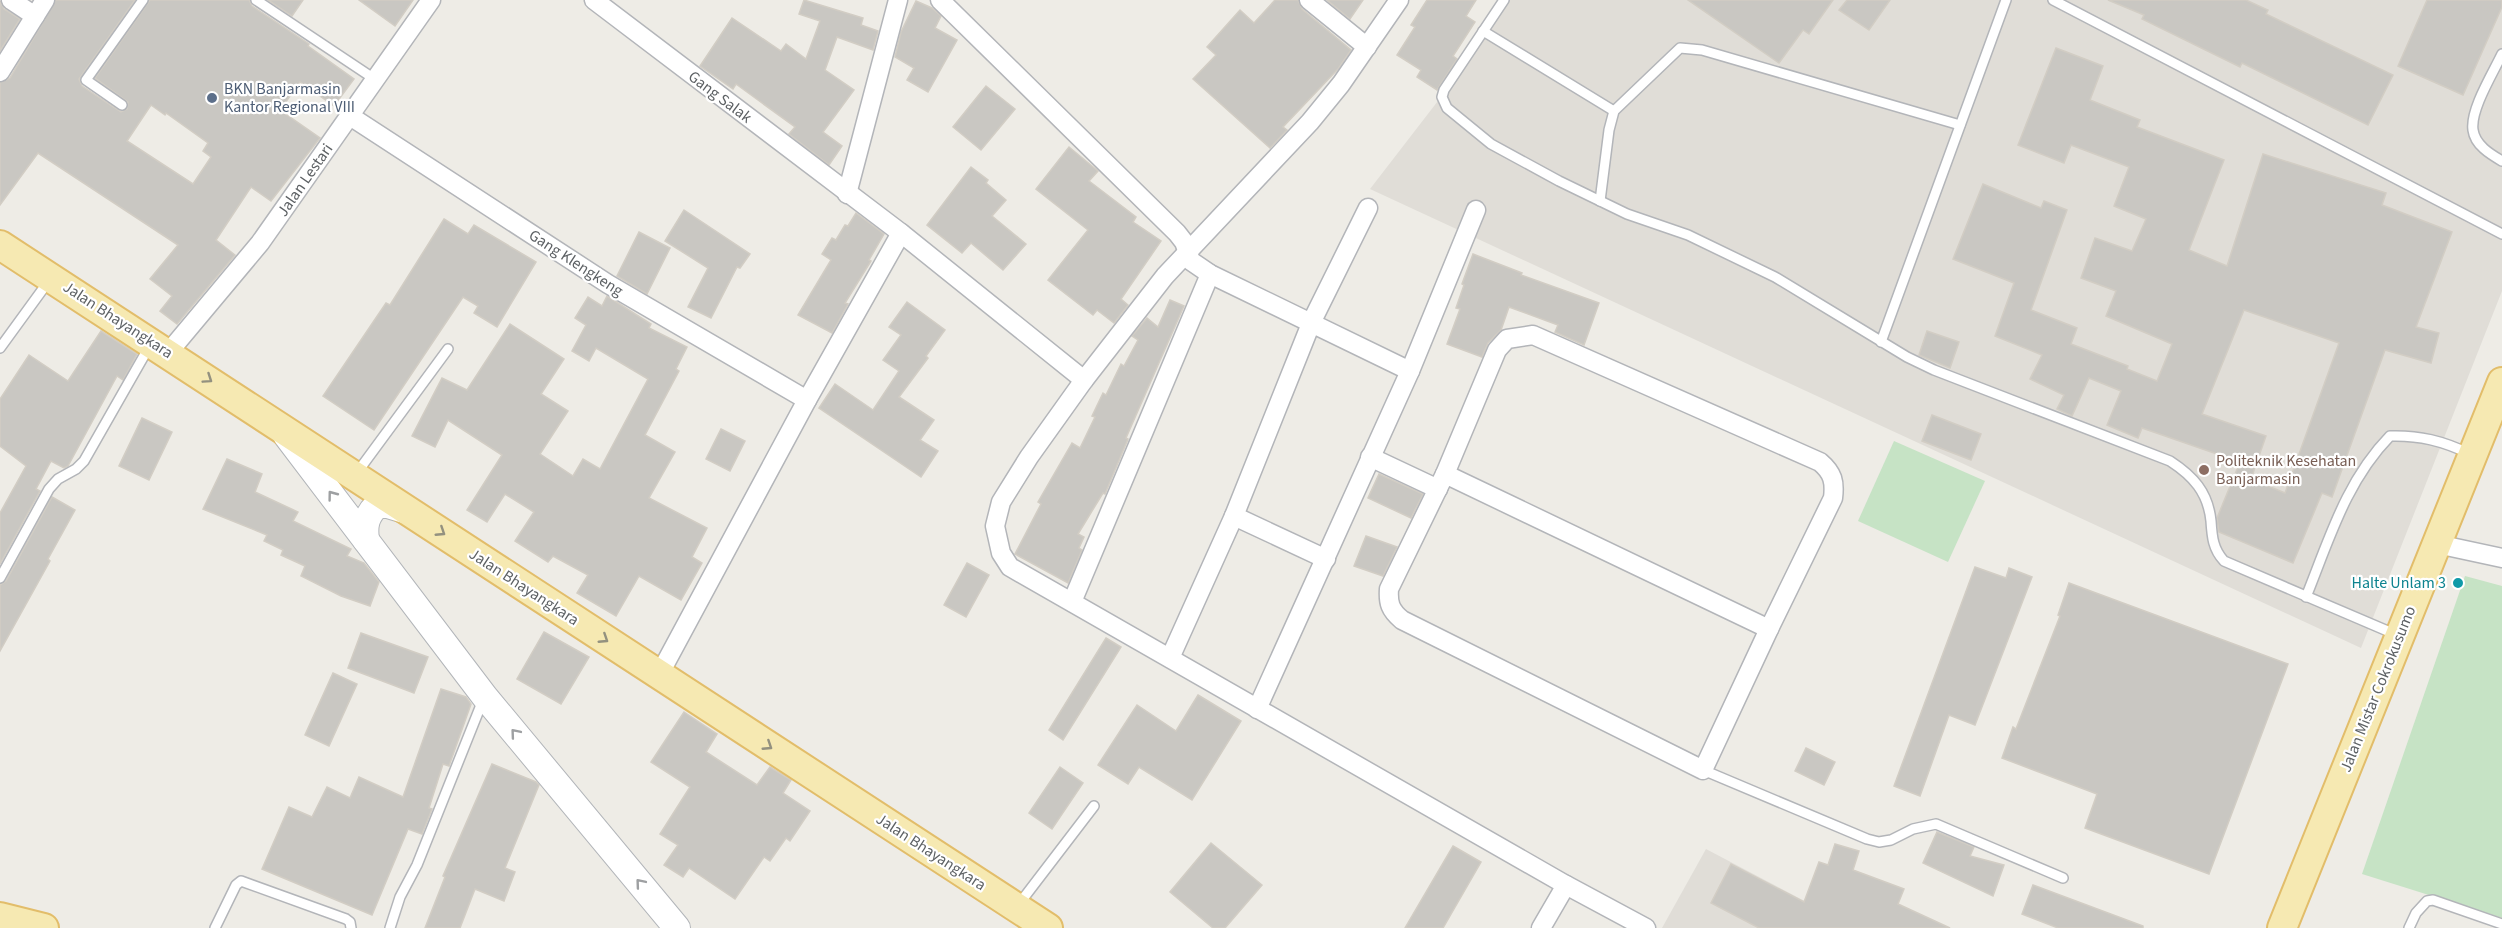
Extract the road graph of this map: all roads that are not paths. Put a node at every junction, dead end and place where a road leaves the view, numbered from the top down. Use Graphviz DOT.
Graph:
graph roads {
  1 [pos="11,0"];
  2 [pos="45,0"];
  3 [pos="143,0"];
  4 [pos="256,0"];
  5 [pos="431,0"];
  6 [pos="594,0"];
  7 [pos="898,0"];
  8 [pos="940,0"];
  9 [pos="1309,0"];
  10 [pos="1400,0"];
  11 [pos="1504,0"];
  12 [pos="2006,0"];
  13 [pos="2053,0"];
  14 [pos="35,16"];
  15 [pos="1483,31"];
  16 [pos="1367,47"];
  17 [pos="2502,54"];
  18 [pos="0,72"];
  19 [pos="376,80"];
  20 [pos="122,105"];
  21 [pos="1614,111"];
  22 [pos="350,116"];
  23 [pos="1960,125"];
  24 [pos="2502,160"];
  25 [pos="847,194"];
  26 [pos="1600,201"];
  27 [pos="1368,208"];
  28 [pos="1476,210"];
  29 [pos="901,233"];
  30 [pos="2502,234"];
  31 [pos="0,245"];
  32 [pos="1187,251"];
  33 [pos="1210,274"];
  34 [pos="52,277"];
  35 [pos="1311,321"];
  36 [pos="1881,342"];
  37 [pos="160,347"];
  38 [pos="0,348"];
  39 [pos="448,349"];
  40 [pos="1410,371"];
  41 [pos="1084,380"];
  42 [pos="2502,382"];
  43 [pos="807,400"];
  44 [pos="280,427"];
  45 [pos="2473,455"];
  46 [pos="1370,457"];
  47 [pos="355,476"];
  48 [pos="1442,481"];
  49 [pos="409,512"];
  50 [pos="1234,516"];
  51 [pos="366,540"];
  52 [pos="2436,544"];
  53 [pos="2502,558"];
  54 [pos="1326,559"];
  55 [pos="0,578"];
  56 [pos="2306,597"];
  57 [pos="1072,602"];
  58 [pos="1768,629"];
  59 [pos="2400,636"];
  60 [pos="1170,658"];
  61 [pos="659,675"];
  62 [pos="485,697"];
  63 [pos="1257,709"];
  64 [pos="1703,770"];
  65 [pos="1094,806"];
  66 [pos="2063,879"];
  67 [pos="1566,885"];
  68 [pos="1016,908"];
  69 [pos="0,917"];
  70 [pos="2502,924"];
  71 [pos="44,928"];
  72 [pos="215,928"];
  73 [pos="351,928"];
  74 [pos="390,928"];
  75 [pos="677,928"];
  76 [pos="1048,928"];
  77 [pos="1541,928"];
  78 [pos="1646,928"];
  79 [pos="2282,928"];
  80 [pos="2409,928"];
  1 -- 14 [label="street"];
  2 -- 14 [label="street"];
  3 -- 20 [label="lane"];
  4 -- 19 [label="lane"];
  5 -- 19 [label="street, Jalan Lestari"];
  6 -- 25 [label="street, Gang Salak"];
  7 -- 25 [label="street"];
  8 -- 32 [label="street"];
  9 -- 16 [label="street"];
  10 -- 16 [label="street"];
  11 -- 15 [label="lane"];
  12 -- 23 [label="lane"];
  13 -- 30 [label="lane"];
  14 -- 18 [label="street"];
  15 -- 21 [label="lane"];
  15 -- 26 [label="lane"];
  16 -- 32 [label="street"];
  17 -- 24 [label="lane"];
  19 -- 22 [label="street, Jalan Lestari"];
  21 -- 23 [label="lane"];
  21 -- 26 [label="lane"];
  22 -- 37 [label="street, Jalan Lestari"];
  22 -- 43 [label="street, Gang Klengkeng"];
  23 -- 36 [label="lane"];
  25 -- 29 [label="street, Gang Salak"];
  26 -- 36 [label="lane"];
  27 -- 35 [label="street"];
  28 -- 40 [label="street"];
  29 -- 41 [label="street, Gang Salak"];
  29 -- 43 [label="street"];
  31 -- 34 [label="main road, Jalan Bhayangkara"];
  32 -- 33 [label="street"];
  32 -- 41 [label="street"];
  33 -- 35 [label="street"];
  33 -- 57 [label="street"];
  34 -- 37 [label="main road, Jalan Bhayangkara"];
  34 -- 38 [label="lane"];
  35 -- 40 [label="street"];
  35 -- 50 [label="street"];
  36 -- 56 [label="lane"];
  37 -- 44 [label="main road, Jalan Bhayangkara, one-way"];
  37 -- 55 [label="lane"];
  39 -- 47 [label="lane"];
  40 -- 46 [label="street"];
  41 -- 57 [label="street"];
  42 -- 45 [label="main road, Jalan Mistar Cokrokusumo"];
  43 -- 61 [label="street"];
  44 -- 47 [label="main road, Jalan Bhayangkara"];
  51 -- 44 [label="street, one-way"];
  45 -- 52 [label="main road, Jalan Mistar Cokrokusumo"];
  45 -- 56 [label="lane"];
  46 -- 48 [label="street"];
  46 -- 54 [label="street"];
  47 -- 49 [label="main road, Jalan Bhayangkara"];
  48 -- 58 [label="street"];
  48 -- 58 [label="street"];
  48 -- 64 [label="street"];
  49 -- 51 [label="street"];
  49 -- 61 [label="main road, Jalan Bhayangkara, one-way"];
  50 -- 54 [label="street"];
  50 -- 60 [label="street"];
  51 -- 62 [label="street"];
  52 -- 53 [label="street"];
  52 -- 59 [label="main road, Jalan Mistar Cokrokusumo"];
  54 -- 63 [label="street"];
  56 -- 59 [label="lane"];
  57 -- 60 [label="street"];
  58 -- 64 [label="street"];
  59 -- 79 [label="main road, Jalan Mistar Cokrokusumo"];
  60 -- 63 [label="street"];
  61 -- 68 [label="main road, Jalan Bhayangkara, one-way"];
  62 -- 74 [label="lane"];
  75 -- 62 [label="street, one-way"];
  63 -- 67 [label="street"];
  64 -- 66 [label="lane"];
  65 -- 68 [label="lane"];
  67 -- 77 [label="street"];
  67 -- 78 [label="street"];
  68 -- 76 [label="main road, Jalan Bhayangkara"];
  69 -- 71 [label="main road"];
  70 -- 80 [label="lane"];
  72 -- 73 [label="lane"];
}
